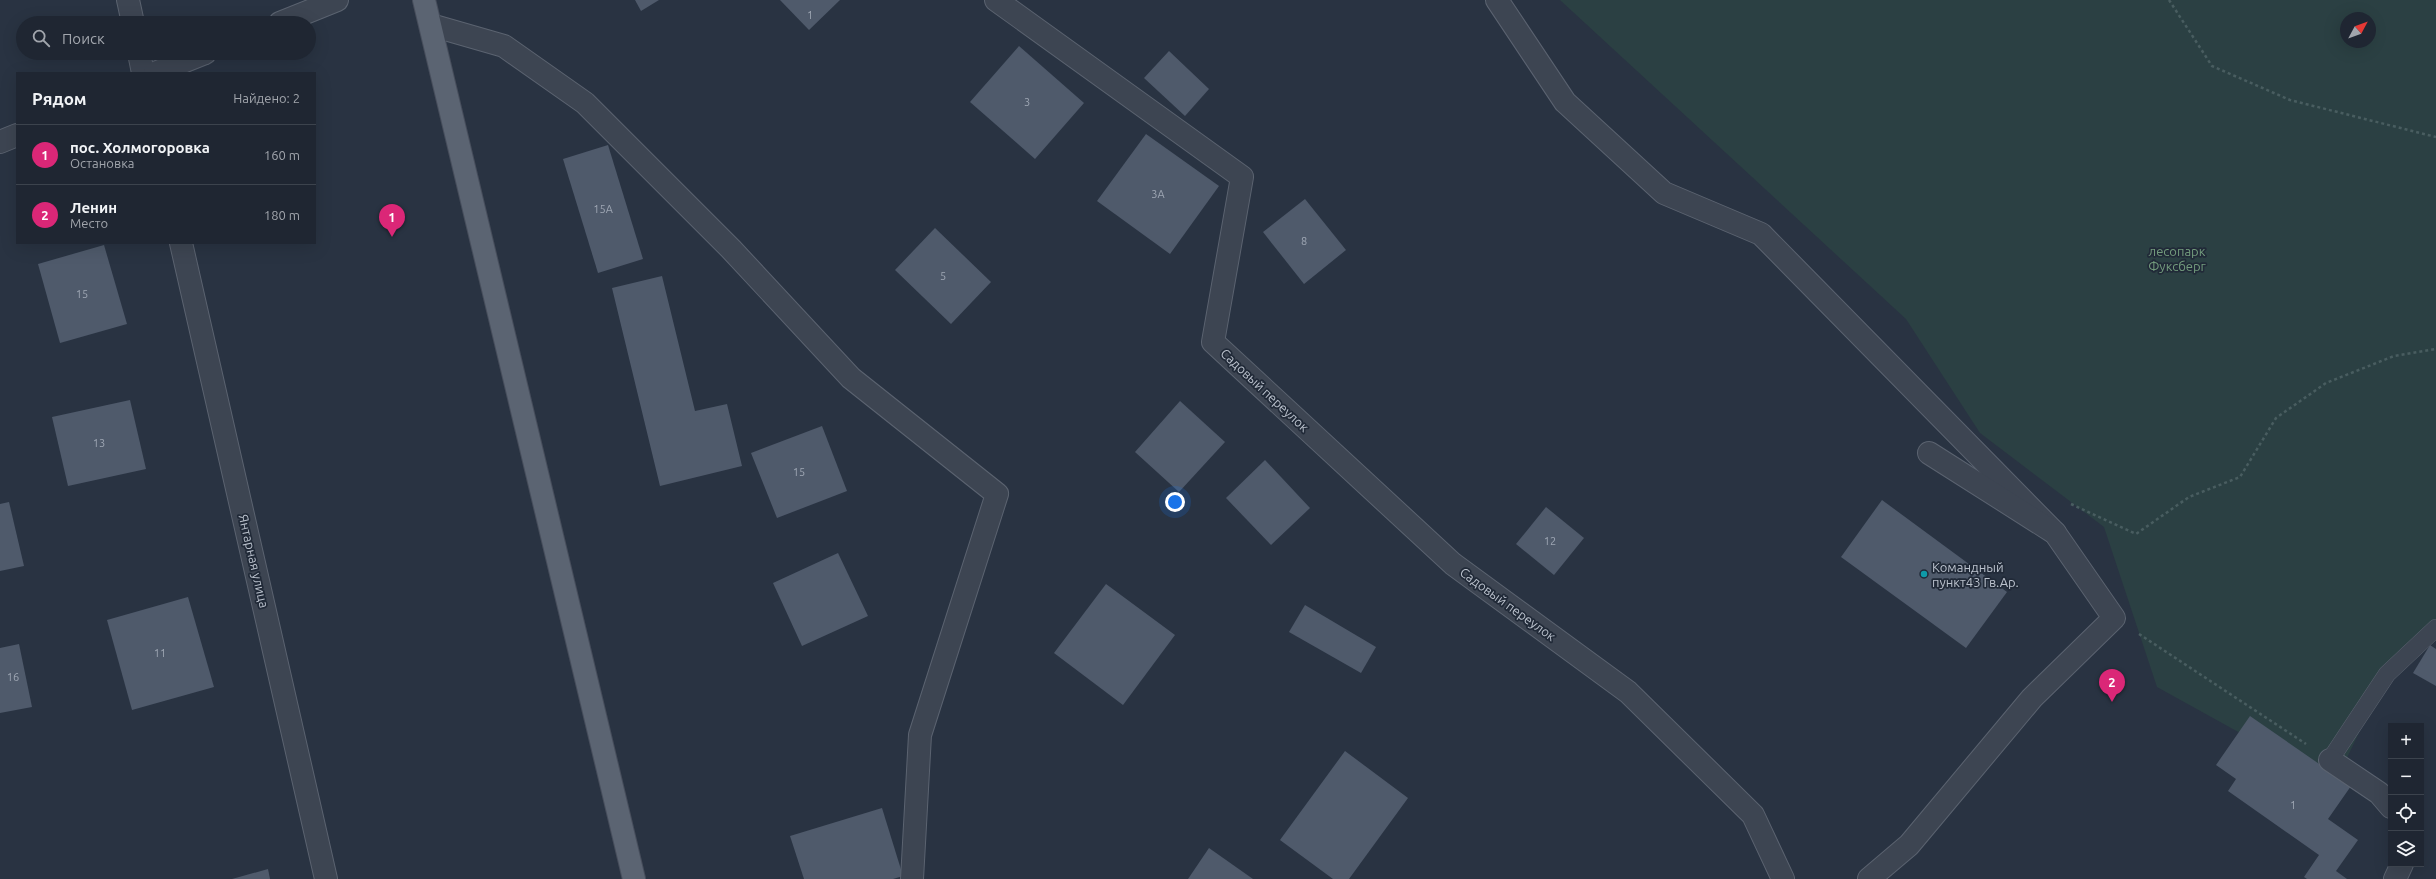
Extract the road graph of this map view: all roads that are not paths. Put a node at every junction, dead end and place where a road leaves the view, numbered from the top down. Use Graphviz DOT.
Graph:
graph roads {
  1 [pos="128,0"];
  2 [pos="338,0"];
  3 [pos="424,0"];
  4 [pos="996,0"];
  5 [pos="1497,0"];
  6 [pos="131,16"];
  7 [pos="298,16"];
  8 [pos="431,26"];
  9 [pos="140,60"];
  10 [pos="188,60"];
  11 [pos="143,72"];
  12 [pos="158,72"];
  13 [pos="16,135"];
  14 [pos="0,142"];
  15 [pos="181,244"];
  16 [pos="1929,453"];
  17 [pos="2055,533"];
  18 [pos="2436,628"];
  19 [pos="2330,760"];
  20 [pos="2388,804"];
  21 [pos="2401,867"];
  22 [pos="326,879"];
  23 [pos="634,879"];
  24 [pos="912,879"];
  25 [pos="1783,879"];
  26 [pos="1869,879"];
  27 [pos="2395,879"];
  1 -- 6 [label="street"];
  2 -- 7 [label="street"];
  3 -- 8 [label="main road"];
  4 -- 25 [label="street, Садовый переулок"];
  5 -- 17 [label="street"];
  8 -- 23 [label="main road"];
  8 -- 24 [label="street"];
  9 -- 11 [label="street"];
  10 -- 12 [label="street"];
  13 -- 14 [label="street"];
  15 -- 22 [label="street, Янтарная улица"];
  16 -- 17 [label="street"];
  17 -- 26 [label="street"];
  18 -- 19 [label="lane"];
  19 -- 20 [label="street"];
  21 -- 27 [label="street"];
}
